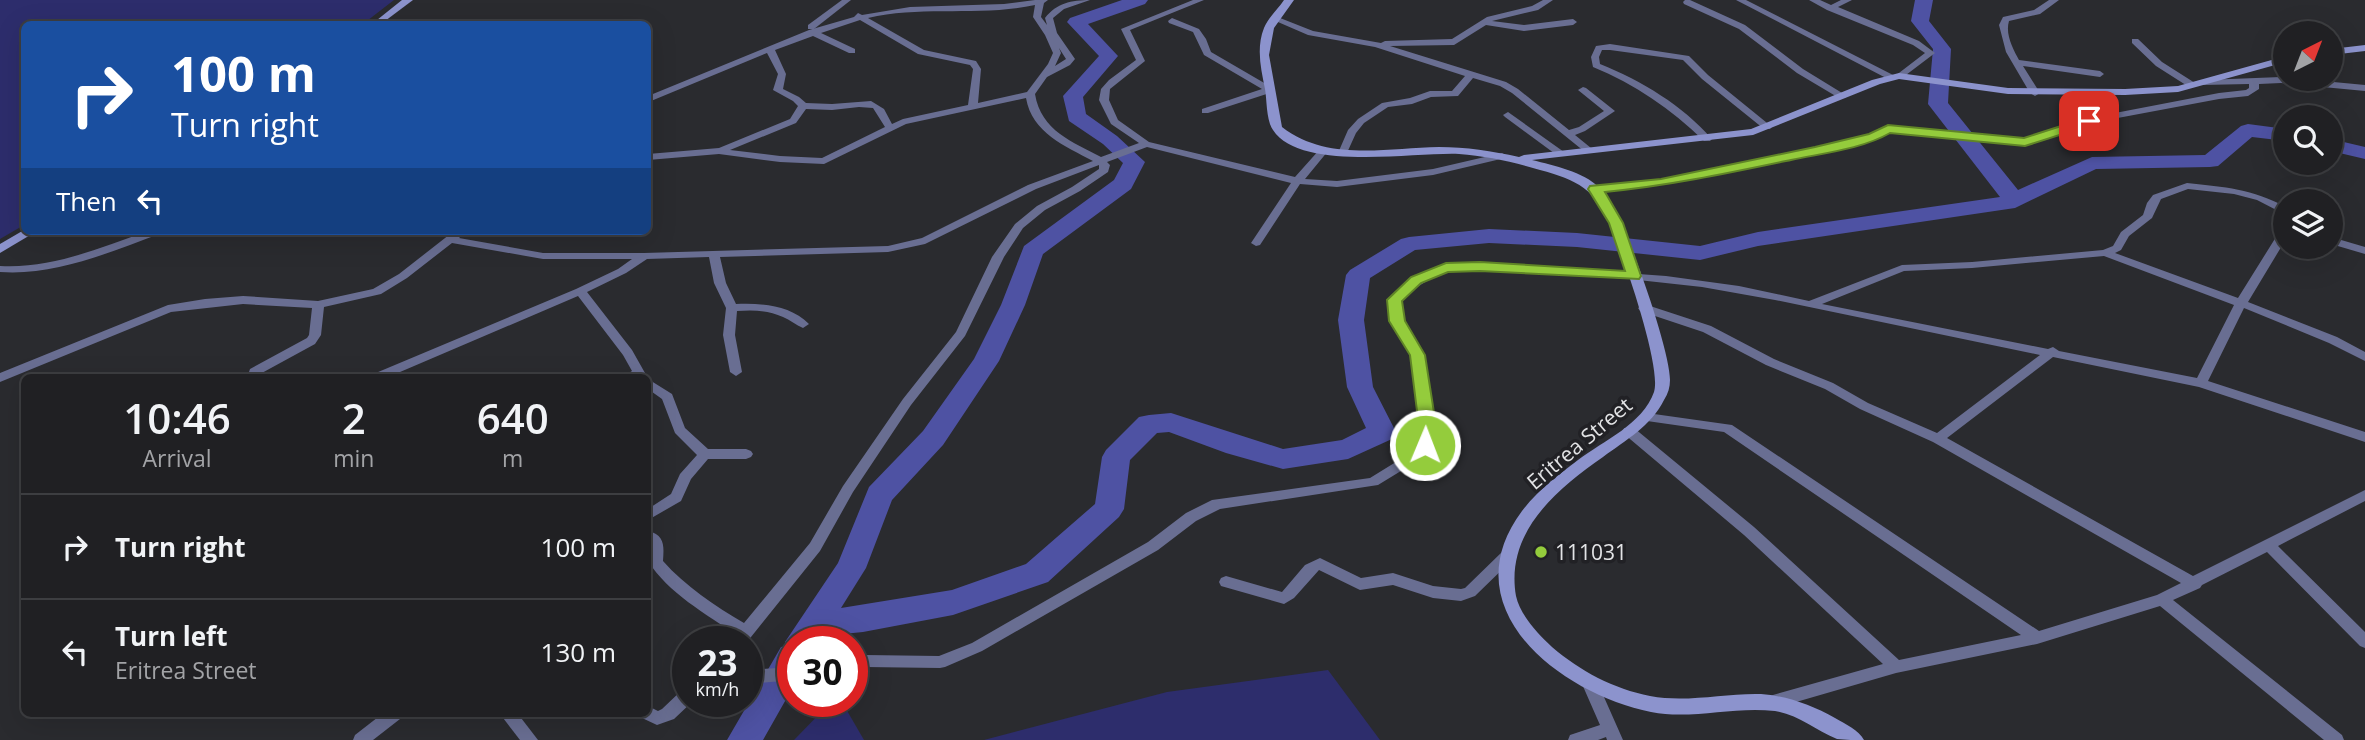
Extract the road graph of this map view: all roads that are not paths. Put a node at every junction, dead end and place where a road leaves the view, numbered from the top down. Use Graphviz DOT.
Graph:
graph roads {
  1 [pos="408,0"];
  2 [pos="847,0"];
  3 [pos="968,0"];
  4 [pos="1086,0"];
  5 [pos="1200,0"];
  6 [pos="1289,0"];
  7 [pos="1549,0"];
  8 [pos="1740,0"];
  9 [pos="1813,0"];
  10 [pos="1848,0"];
  11 [pos="2055,0"];
  12 [pos="1042,1"];
  13 [pos="1687,2"];
  14 [pos="952,7"];
  15 [pos="1830,8"];
  16 [pos="858,16"];
  17 [pos="1275,19"];
  18 [pos="380,21"];
  19 [pos="1172,21"];
  20 [pos="1573,22"];
  21 [pos="1483,23"];
  22 [pos="812,32"];
  23 [pos="2135,41"];
  24 [pos="783,45"];
  25 [pos="1377,45"];
  26 [pos="2365,48"];
  27 [pos="770,50"];
  28 [pos="852,51"];
  29 [pos="2343,51"];
  30 [pos="2018,63"];
  31 [pos="2273,63"];
  32 [pos="2100,74"];
  33 [pos="1471,75"];
  34 [pos="1895,76"];
  35 [pos="1041,78"];
  36 [pos="2254,82"];
  37 [pos="2205,83"];
  38 [pos="2192,85"];
  39 [pos="2365,88"];
  40 [pos="1270,90"];
  41 [pos="1583,90"];
  42 [pos="2035,93"];
  43 [pos="1030,94"];
  44 [pos="1842,96"];
  45 [pos="651,98"];
  46 [pos="803,106"];
  47 [pos="973,106"];
  48 [pos="1205,111"];
  49 [pos="1508,115"];
  50 [pos="889,127"];
  51 [pos="1767,127"];
  52 [pos="1568,134"];
  53 [pos="1707,139"];
  54 [pos="1142,145"];
  55 [pos="1588,150"];
  56 [pos="719,151"];
  57 [pos="1323,151"];
  58 [pos="1343,153"];
  59 [pos="1561,154"];
  60 [pos="1502,156"];
  61 [pos="651,157"];
  62 [pos="1100,159"];
  63 [pos="1515,159"];
  64 [pos="1297,181"];
  65 [pos="1595,189"];
  66 [pos="2273,205"];
  67 [pos="24,235"];
  68 [pos="146,235"];
  69 [pos="457,235"];
  70 [pos="451,240"];
  71 [pos="1256,243"];
  72 [pos="2343,244"];
  73 [pos="0,249"];
  74 [pos="2273,250"];
  75 [pos="2365,251"];
  76 [pos="2105,253"];
  77 [pos="713,254"];
  78 [pos="644,256"];
  79 [pos="0,269"];
  80 [pos="1633,276"];
  81 [pos="580,291"];
  82 [pos="2241,303"];
  83 [pos="1811,304"];
  84 [pos="318,305"];
  85 [pos="732,308"];
  86 [pos="1644,308"];
  87 [pos="803,324"];
  88 [pos="2053,351"];
  89 [pos="2365,357"];
  90 [pos="736,372"];
  91 [pos="254,374"];
  92 [pos="386,374"];
  93 [pos="637,374"];
  94 [pos="0,378"];
  95 [pos="2202,383"];
  96 [pos="651,386"];
  97 [pos="1647,417"];
  98 [pos="1629,431"];
  99 [pos="2365,437"];
  100 [pos="1938,439"];
  101 [pos="705,454"];
  102 [pos="746,454"];
  103 [pos="2365,495"];
  104 [pos="651,513"];
  105 [pos="651,539"];
  106 [pos="2269,545"];
  107 [pos="1508,555"];
  108 [pos="1226,582"];
  109 [pos="2195,584"];
  110 [pos="2162,598"];
  111 [pos="730,626"];
  112 [pos="752,626"];
  113 [pos="2037,638"];
  114 [pos="2365,642"];
  115 [pos="868,661"];
  116 [pos="1896,667"];
  117 [pos="1590,684"];
  118 [pos="1772,702"];
  119 [pos="672,710"];
  120 [pos="651,715"];
  121 [pos="390,717"];
  122 [pos="511,717"];
  123 [pos="1612,734"];
  124 [pos="361,740"];
  125 [pos="530,740"];
  126 [pos="1576,740"];
  127 [pos="1855,740"];
  128 [pos="2336,740"];
  1 -- 18 [label="main road"];
  2 -- 24 [label="street"];
  3 -- 14 [label="street"];
  4 -- 35 [label="street"];
  5 -- 54 [label="street"];
  6 -- 17 [label="main road"];
  7 -- 21 [label="street"];
  8 -- 34 [label="street"];
  9 -- 15 [label="street"];
  10 -- 15 [label="street"];
  11 -- 30 [label="street"];
  12 -- 14 [label="street"];
  12 -- 35 [label="street"];
  13 -- 44 [label="street"];
  14 -- 16 [label="street"];
  15 -- 34 [label="street"];
  16 -- 22 [label="street"];
  16 -- 47 [label="street"];
  17 -- 25 [label="street"];
  17 -- 40 [label="main road"];
  19 -- 40 [label="street"];
  20 -- 21 [label="street"];
  21 -- 25 [label="street"];
  22 -- 24 [label="street"];
  22 -- 28 [label="street"];
  23 -- 38 [label="street"];
  24 -- 27 [label="street"];
  25 -- 33 [label="street"];
  26 -- 29 [label="main road"];
  27 -- 45 [label="street"];
  27 -- 46 [label="street"];
  30 -- 32 [label="street"];
  30 -- 42 [label="street"];
  31 -- 37 [label="main road"];
  33 -- 52 [label="street"];
  33 -- 58 [label="street"];
  34 -- 42 [label="main road"];
  34 -- 44 [label="main road"];
  35 -- 43 [label="street"];
  36 -- 37 [label="street"];
  36 -- 39 [label="street"];
  36 -- 65 [label="street"];
  37 -- 38 [label="main road"];
  38 -- 42 [label="main road"];
  40 -- 48 [label="street"];
  40 -- 57 [label="main road"];
  41 -- 52 [label="street"];
  43 -- 47 [label="street"];
  43 -- 62 [label="street"];
  44 -- 51 [label="main road"];
  46 -- 50 [label="street"];
  46 -- 56 [label="street"];
  47 -- 50 [label="street"];
  49 -- 59 [label="street"];
  50 -- 56 [label="street"];
  51 -- 53 [label="main road"];
  51 -- 53 [label="street"];
  52 -- 55 [label="street"];
  53 -- 55 [label="main road"];
  54 -- 62 [label="street"];
  54 -- 64 [label="street"];
  55 -- 59 [label="main road"];
  56 -- 61 [label="street"];
  57 -- 58 [label="main road"];
  57 -- 64 [label="street"];
  58 -- 60 [label="main road"];
  59 -- 63 [label="main road"];
  60 -- 63 [label="main road"];
  60 -- 64 [label="street"];
  62 -- 77 [label="street"];
  62 -- 112 [label="street"];
  63 -- 65 [label="main road"];
  64 -- 71 [label="street"];
  65 -- 80 [label="main road, Eritrea Street"];
  66 -- 76 [label="street"];
  67 -- 73 [label="main road"];
  68 -- 79 [label="street"];
  69 -- 70 [label="street"];
  70 -- 78 [label="street"];
  70 -- 84 [label="street"];
  72 -- 75 [label="street"];
  74 -- 82 [label="street"];
  76 -- 82 [label="street"];
  76 -- 83 [label="street"];
  77 -- 78 [label="street"];
  77 -- 85 [label="street"];
  78 -- 81 [label="street"];
  80 -- 83 [label="street"];
  80 -- 86 [label="main road, Eritrea Street"];
  80 -- 115 [label="street"];
  81 -- 92 [label="street"];
  81 -- 93 [label="street"];
  82 -- 89 [label="street"];
  82 -- 95 [label="street"];
  83 -- 88 [label="street"];
  84 -- 91 [label="street"];
  84 -- 94 [label="street"];
  85 -- 87 [label="street"];
  85 -- 90 [label="street"];
  86 -- 97 [label="main road, Eritrea Street"];
  86 -- 100 [label="street"];
  88 -- 95 [label="street"];
  88 -- 100 [label="street"];
  95 -- 99 [label="street"];
  96 -- 101 [label="street"];
  97 -- 98 [label="main road, Eritrea Street"];
  97 -- 113 [label="street"];
  98 -- 107 [label="main road, Eritrea Street"];
  98 -- 116 [label="street"];
  100 -- 109 [label="street"];
  101 -- 102 [label="street"];
  101 -- 104 [label="street"];
  103 -- 106 [label="street"];
  105 -- 111 [label="street"];
  106 -- 109 [label="street"];
  106 -- 114 [label="street"];
  107 -- 108 [label="street"];
  107 -- 117 [label="main road, Eritrea Street"];
  109 -- 110 [label="street"];
  110 -- 113 [label="street"];
  110 -- 128 [label="street"];
  113 -- 116 [label="street"];
  116 -- 118 [label="street"];
  117 -- 118 [label="main road, Eritrea Street"];
  117 -- 123 [label="street"];
  118 -- 127 [label="main road, Eritrea Street"];
  119 -- 120 [label="street"];
  121 -- 124 [label="street"];
  122 -- 125 [label="street"];
  123 -- 126 [label="street"];
}
